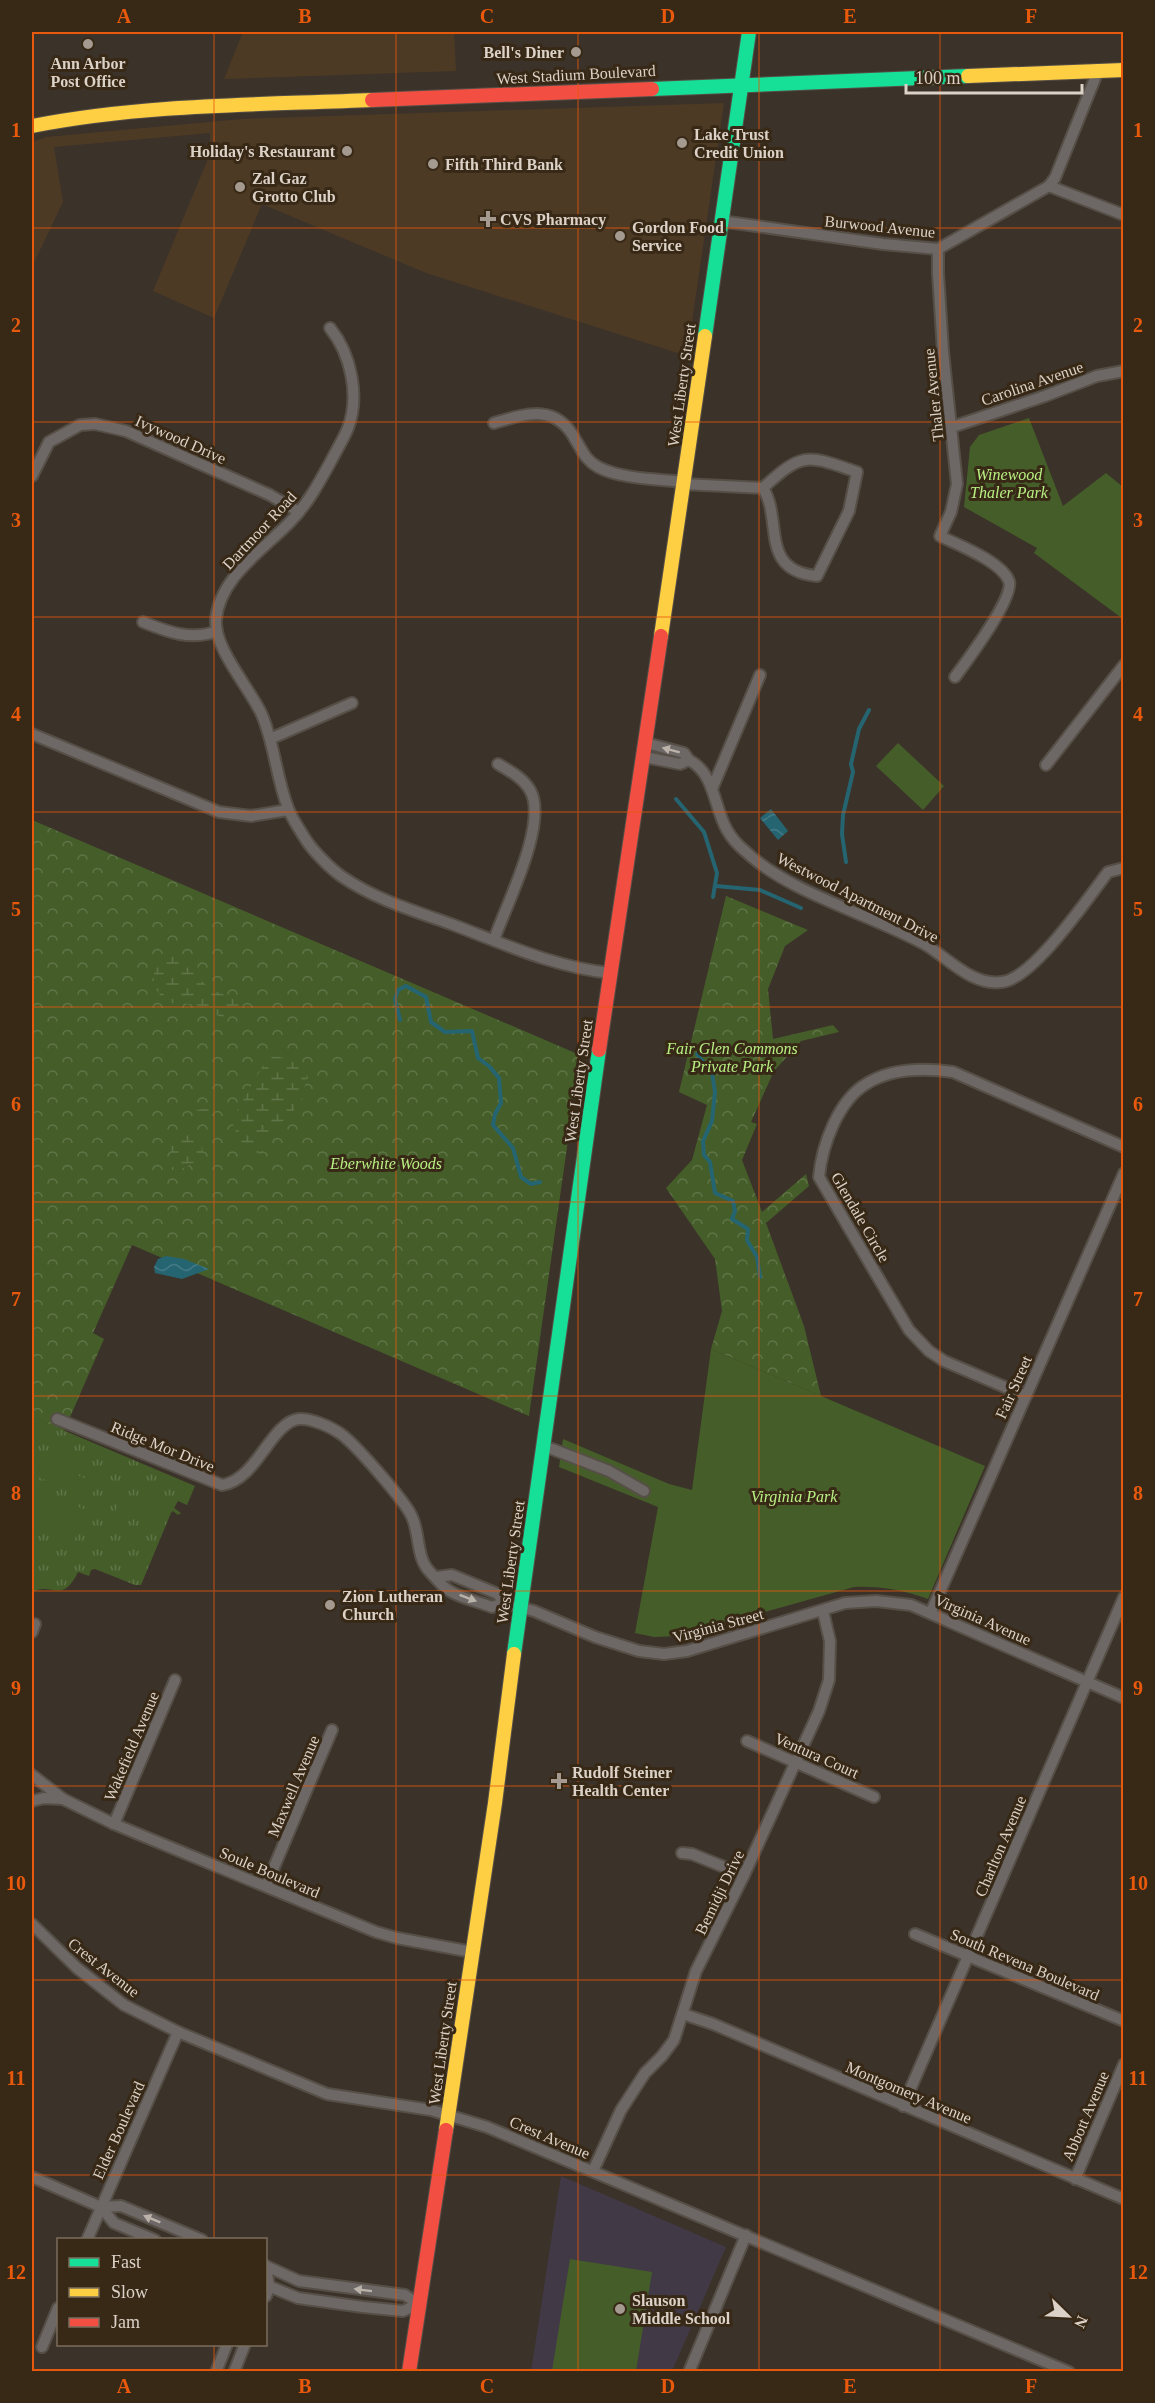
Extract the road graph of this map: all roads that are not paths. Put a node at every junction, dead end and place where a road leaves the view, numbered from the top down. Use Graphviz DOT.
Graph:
graph roads {
  1 [pos="749,32"];
  2 [pos="1124,70"];
  3 [pos="1098,71"];
  4 [pos="741,84"];
  5 [pos="32,126"];
  6 [pos="1049,186"];
  7 [pos="1124,215"];
  8 [pos="721,221"];
  9 [pos="938,249"];
  10 [pos="330,328"];
  11 [pos="1124,371"];
  12 [pos="494,423"];
  13 [pos="952,427"];
  14 [pos="32,476"];
  15 [pos="684,483"];
  16 [pos="763,488"];
  17 [pos="299,513"];
  18 [pos="143,622"];
  19 [pos="217,631"];
  20 [pos="1124,664"];
  21 [pos="759,675"];
  22 [pos="955,677"];
  23 [pos="352,703"];
  24 [pos="32,734"];
  25 [pos="272,738"];
  26 [pos="645,750"];
  27 [pos="498,764"];
  28 [pos="1046,765"];
  29 [pos="712,789"];
  30 [pos="288,810"];
  31 [pos="1124,868"];
  32 [pos="494,940"];
  33 [pos="610,973"];
  34 [pos="1124,1147"];
  35 [pos="1124,1173"];
  36 [pos="1026,1396"];
  37 [pos="57,1419"];
  38 [pos="543,1448"];
  39 [pos="644,1491"];
  40 [pos="1124,1597"];
  41 [pos="520,1607"];
  42 [pos="823,1611"];
  43 [pos="931,1612"];
  44 [pos="174,1680"];
  45 [pos="1087,1682"];
  46 [pos="1124,1698"];
  47 [pos="332,1730"];
  48 [pos="747,1741"];
  49 [pos="796,1761"];
  50 [pos="32,1775"];
  51 [pos="874,1797"];
  52 [pos="63,1799"];
  53 [pos="32,1801"];
  54 [pos="114,1824"];
  55 [pos="682,1853"];
  56 [pos="744,1875"];
  57 [pos="266,1886"];
  58 [pos="32,1924"];
  59 [pos="915,1934"];
  60 [pos="472,1952"];
  61 [pos="969,1956"];
  62 [pos="683,2014"];
  63 [pos="1124,2021"];
  64 [pos="178,2032"];
  65 [pos="1124,2064"];
  66 [pos="903,2106"];
  67 [pos="448,2115"];
  68 [pos="593,2171"];
  69 [pos="32,2177"];
  70 [pos="1075,2179"];
  71 [pos="1124,2199"];
  72 [pos="101,2207"];
  73 [pos="746,2235"];
  74 [pos="88,2238"];
  75 [pos="150,2238"];
  76 [pos="197,2238"];
  77 [pos="267,2266"];
  78 [pos="267,2290"];
  79 [pos="418,2304"];
  80 [pos="57,2310"];
  81 [pos="226,2346"];
  82 [pos="244,2346"];
  83 [pos="42,2347"];
  84 [pos="216,2372"];
  85 [pos="234,2372"];
  86 [pos="409,2372"];
  87 [pos="689,2372"];
  88 [pos="1069,2372"];
  1 -- 4 [label="main road, West Liberty Street"];
  2 -- 3 [label="main road, West Stadium Boulevard"];
  3 -- 4 [label="main road, West Stadium Boulevard"];
  3 -- 6 [label="street"];
  4 -- 5 [label="main road, West Stadium Boulevard"];
  4 -- 8 [label="main road, West Liberty Street"];
  6 -- 7 [label="street"];
  6 -- 9 [label="street, Burwood Avenue"];
  8 -- 9 [label="street, Burwood Avenue"];
  8 -- 15 [label="main road, West Liberty Street"];
  9 -- 13 [label="street, Thaler Avenue"];
  10 -- 17 [label="street, Dartmoor Road"];
  11 -- 13 [label="street, Carolina Avenue"];
  12 -- 15 [label="street"];
  13 -- 22 [label="street, Thaler Avenue"];
  14 -- 17 [label="street, Ivywood Drive"];
  15 -- 16 [label="street"];
  15 -- 26 [label="main road, West Liberty Street"];
  16 -- 16 [label="street"];
  17 -- 19 [label="street, Dartmoor Road"];
  18 -- 19 [label="street"];
  19 -- 25 [label="street"];
  20 -- 28 [label="street"];
  21 -- 29 [label="street"];
  23 -- 25 [label="street"];
  24 -- 30 [label="street"];
  25 -- 30 [label="street"];
  26 -- 29 [label="street, Westwood Apartment Drive"];
  26 -- 33 [label="main road, West Liberty Street"];
  27 -- 32 [label="street"];
  29 -- 31 [label="street, Westwood Apartment Drive"];
  30 -- 32 [label="street"];
  32 -- 33 [label="street"];
  33 -- 38 [label="main road, West Liberty Street"];
  34 -- 36 [label="street, Glendale Circle"];
  35 -- 36 [label="street, Fair Street"];
  36 -- 43 [label="street, Fair Street"];
  37 -- 41 [label="street, Ridge Mor Drive"];
  38 -- 39 [label="street"];
  38 -- 41 [label="main road, West Liberty Street"];
  40 -- 45 [label="street, Charlton Avenue"];
  41 -- 42 [label="street, Virginia Street"];
  41 -- 60 [label="main road, West Liberty Street"];
  42 -- 43 [label="street, Virginia Avenue"];
  42 -- 49 [label="street, Bemidji Drive"];
  43 -- 45 [label="street, Virginia Avenue"];
  44 -- 54 [label="street, Wakefield Avenue"];
  45 -- 46 [label="street, Virginia Avenue"];
  45 -- 61 [label="street, Charlton Avenue"];
  47 -- 57 [label="street, Maxwell Avenue"];
  48 -- 49 [label="street, Ventura Court"];
  49 -- 51 [label="street, Ventura Court"];
  49 -- 56 [label="street, Bemidji Drive"];
  50 -- 52 [label="street, Soule Boulevard"];
  52 -- 53 [label="street, Soule Boulevard"];
  52 -- 54 [label="street, Soule Boulevard"];
  54 -- 57 [label="street, Soule Boulevard"];
  55 -- 56 [label="street"];
  56 -- 62 [label="street, Bemidji Drive"];
  57 -- 60 [label="street, Soule Boulevard"];
  58 -- 64 [label="street, Crest Avenue"];
  59 -- 61 [label="street, South Revena Boulevard"];
  60 -- 67 [label="main road, West Liberty Street"];
  61 -- 63 [label="street, South Revena Boulevard"];
  61 -- 66 [label="street, Charlton Avenue"];
  62 -- 66 [label="street, Montgomery Avenue"];
  62 -- 68 [label="street, Bemidji Drive"];
  64 -- 67 [label="street, Crest Avenue"];
  64 -- 72 [label="street, Elder Boulevard"];
  65 -- 70 [label="street, Abbott Avenue"];
  66 -- 70 [label="street, Montgomery Avenue"];
  67 -- 68 [label="street, Crest Avenue"];
  67 -- 79 [label="main road, West Liberty Street"];
  68 -- 73 [label="street, Crest Avenue"];
  69 -- 72 [label="street"];
  70 -- 71 [label="street, Montgomery Avenue"];
  72 -- 74 [label="street, Elder Boulevard"];
  72 -- 75 [label="street"];
  76 -- 72 [label="street, one-way"];
  73 -- 87 [label="street"];
  73 -- 88 [label="street, Crest Avenue"];
  79 -- 77 [label="street, one-way"];
  78 -- 79 [label="street"];
  79 -- 86 [label="main road, West Liberty Street"];
  80 -- 83 [label="street"];
  81 -- 84 [label="street"];
  82 -- 85 [label="street"];
}
